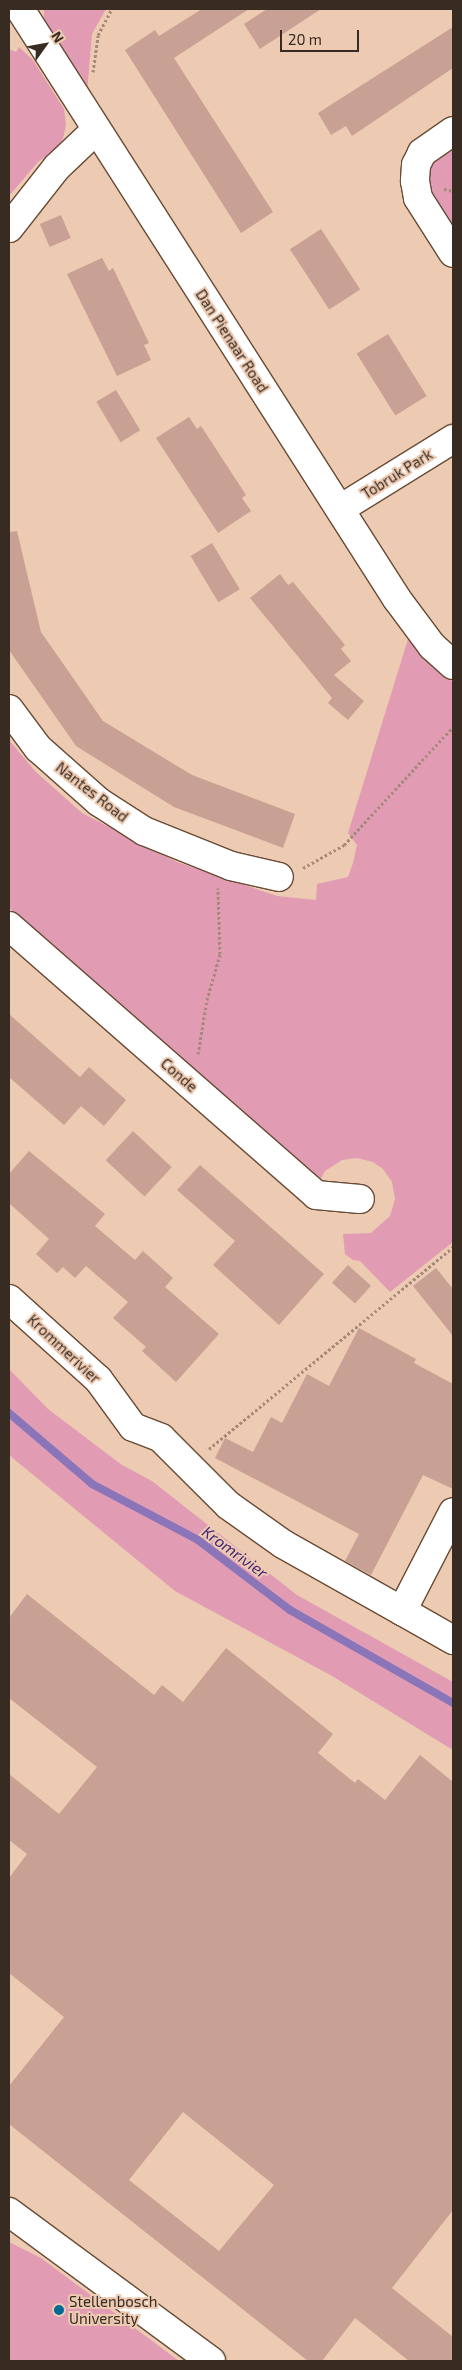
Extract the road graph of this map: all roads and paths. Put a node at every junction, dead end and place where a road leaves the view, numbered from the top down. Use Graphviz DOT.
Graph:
graph roads {
  1 [pos="20,9"];
  2 [pos="112,9"];
  3 [pos="93,80"];
  4 [pos="96,130"];
  5 [pos="453,132"];
  6 [pos="9,228"];
  7 [pos="453,253"];
  8 [pos="453,439"];
  9 [pos="340,509"];
  10 [pos="453,665"];
  11 [pos="9,709"];
  12 [pos="453,727"];
  13 [pos="216,860"];
  14 [pos="279,877"];
  15 [pos="9,926"];
  16 [pos="186,1081"];
  17 [pos="360,1199"];
  18 [pos="453,1247"];
  19 [pos="9,1299"];
  20 [pos="189,1466"];
  21 [pos="453,1512"];
  22 [pos="402,1611"];
  23 [pos="453,1640"];
  24 [pos="9,2212"];
  25 [pos="211,2361"];
  1 -- 4 [label="street, Dan Pienaar Road"];
  2 -- 3 [label="path"];
  4 -- 6 [label="street"];
  4 -- 9 [label="street, Dan Pienaar Road"];
  5 -- 7 [label="street"];
  8 -- 9 [label="street, Tobruk Park"];
  9 -- 10 [label="street, Dan Pienaar Road"];
  11 -- 13 [label="street, Nantes Road"];
  12 -- 14 [label="path"];
  13 -- 14 [label="street, Nantes Road"];
  13 -- 16 [label="path"];
  15 -- 16 [label="street, Conde"];
  16 -- 17 [label="street, Conde"];
  18 -- 20 [label="path"];
  19 -- 20 [label="street, Krommerivier"];
  20 -- 22 [label="street"];
  21 -- 22 [label="street"];
  22 -- 23 [label="street"];
  24 -- 25 [label="street"];
}
